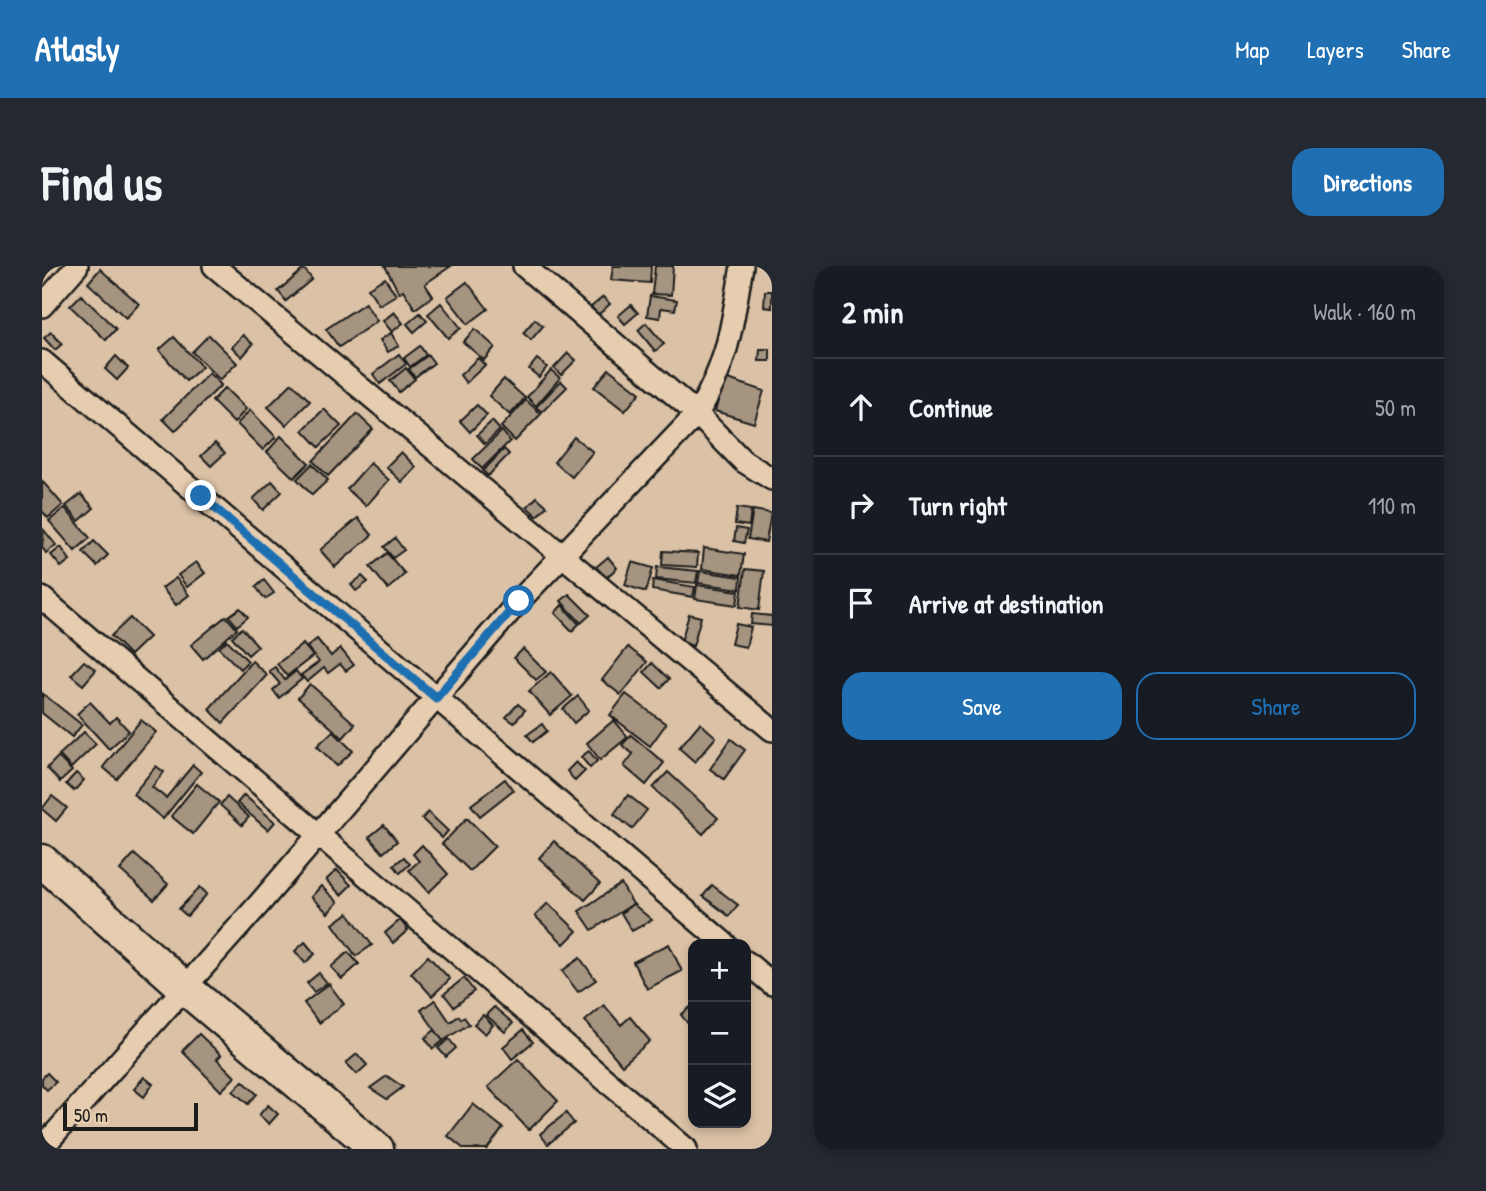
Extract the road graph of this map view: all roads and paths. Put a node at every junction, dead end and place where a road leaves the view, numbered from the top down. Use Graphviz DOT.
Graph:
graph roads {
  1 [pos="77,266"];
  2 [pos="214,266"];
  3 [pos="524,266"];
  4 [pos="742,266"];
  5 [pos="42,306"];
  6 [pos="42,361"];
  7 [pos="697,414"];
  8 [pos="772,479"];
  9 [pos="562,555"];
  10 [pos="42,598"];
  11 [pos="436,698"];
  12 [pos="772,730"];
  13 [pos="319,833"];
  14 [pos="42,862"];
  15 [pos="719,939"];
  16 [pos="751,966"];
  17 [pos="772,984"];
  18 [pos="185,988"];
  19 [pos="42,1148"];
  20 [pos="377,1149"];
  21 [pos="686,1149"];
  1 -- 5 [label="street"];
  2 -- 9 [label="street"];
  3 -- 7 [label="street"];
  4 -- 7 [label="street"];
  6 -- 11 [label="street"];
  7 -- 8 [label="street"];
  7 -- 9 [label="street"];
  9 -- 11 [label="street"];
  9 -- 12 [label="street"];
  10 -- 13 [label="street"];
  11 -- 13 [label="street"];
  11 -- 15 [label="street"];
  13 -- 18 [label="street"];
  13 -- 21 [label="street"];
  14 -- 18 [label="street"];
  16 -- 17 [label="street"];
  18 -- 19 [label="street"];
  18 -- 20 [label="street"];
}
